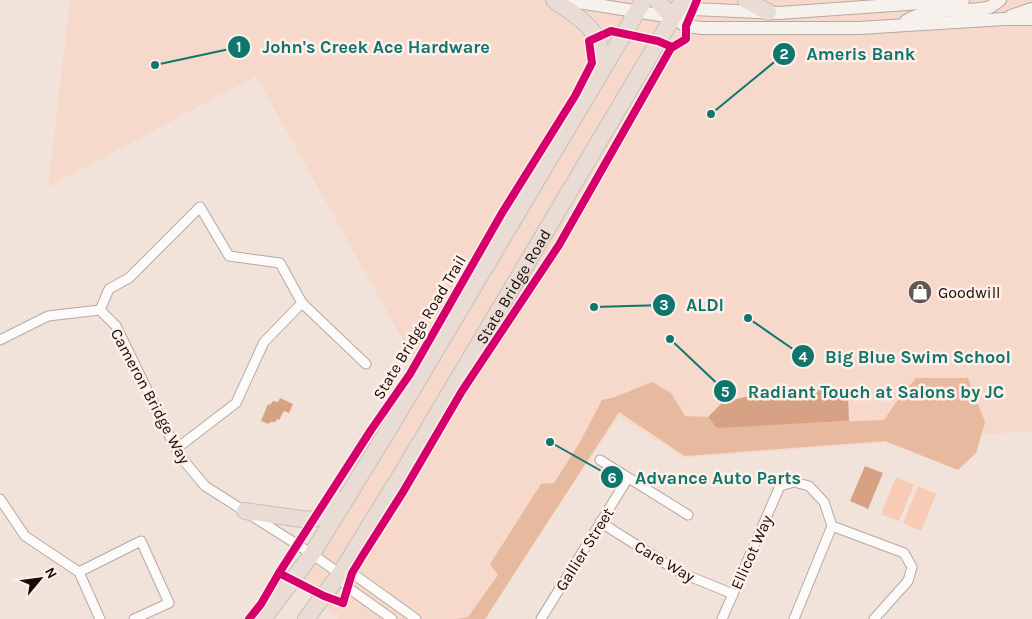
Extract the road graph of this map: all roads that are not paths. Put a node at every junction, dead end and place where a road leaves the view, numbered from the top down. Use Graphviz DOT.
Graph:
graph roads {
  1 [pos="554,0"];
  2 [pos="566,0"];
  3 [pos="658,0"];
  4 [pos="683,0"];
  5 [pos="746,0"];
  6 [pos="963,0"];
  7 [pos="1000,0"];
  8 [pos="640,6"];
  9 [pos="1032,9"];
  10 [pos="768,12"];
  11 [pos="672,17"];
  12 [pos="1004,19"];
  13 [pos="1032,19"];
  14 [pos="900,25"];
  15 [pos="597,78"];
  16 [pos="302,303"];
  17 [pos="100,310"];
  18 [pos="0,340"];
  19 [pos="366,364"];
  20 [pos="390,427"];
  21 [pos="176,449"];
  22 [pos="600,460"];
  23 [pos="628,478"];
  24 [pos="0,499"];
  25 [pos="245,511"];
  26 [pos="688,514"];
  27 [pos="600,522"];
  28 [pos="832,526"];
  29 [pos="312,554"];
  30 [pos="79,572"];
  31 [pos="340,574"];
  32 [pos="733,594"];
  33 [pos="100,619"];
  34 [pos="134,619"];
  35 [pos="263,619"];
  36 [pos="306,619"];
  37 [pos="392,619"];
  38 [pos="416,619"];
  39 [pos="541,619"];
  40 [pos="722,619"];
  41 [pos="794,619"];
  42 [pos="874,619"];
  1 -- 15 [label="highway"];
  2 -- 8 [label="main road"];
  3 -- 11 [label="highway"];
  4 -- 11 [label="highway, State Bridge Road"];
  5 -- 10 [label="highway"];
  6 -- 10 [label="main road"];
  7 -- 14 [label="main road"];
  8 -- 11 [label="main road"];
  8 -- 15 [label="highway, State Bridge Road"];
  9 -- 12 [label="main road"];
  10 -- 11 [label="main road"];
  11 -- 14 [label="main road"];
  11 -- 31 [label="highway, State Bridge Road"];
  12 -- 13 [label="main road"];
  12 -- 14 [label="main road"];
  15 -- 20 [label="highway, State Bridge Road"];
  16 -- 17 [label="street"];
  16 -- 19 [label="street"];
  16 -- 21 [label="street"];
  17 -- 18 [label="street, Cameron Bridge Way"];
  17 -- 21 [label="street, Cameron Bridge Way"];
  20 -- 25 [label="highway, State Bridge Road"];
  20 -- 29 [label="highway, State Bridge Road"];
  21 -- 25 [label="street, Cameron Bridge Way"];
  22 -- 23 [label="street"];
  23 -- 26 [label="street"];
  23 -- 27 [label="street, Gallier Street"];
  24 -- 30 [label="street"];
  25 -- 29 [label="street, Cameron Bridge Way"];
  27 -- 32 [label="street, Care Way"];
  27 -- 39 [label="street, Gallier Street"];
  28 -- 32 [label="street, Ellicot Way"];
  28 -- 41 [label="street"];
  28 -- 42 [label="street"];
  29 -- 31 [label="street, Cameron Bridge Way"];
  29 -- 35 [label="highway, State Bridge Road"];
  30 -- 33 [label="street"];
  30 -- 34 [label="street"];
  31 -- 36 [label="highway, State Bridge Road"];
  31 -- 37 [label="street"];
  31 -- 38 [label="street"];
  32 -- 40 [label="street, Ellicot Way"];
}
